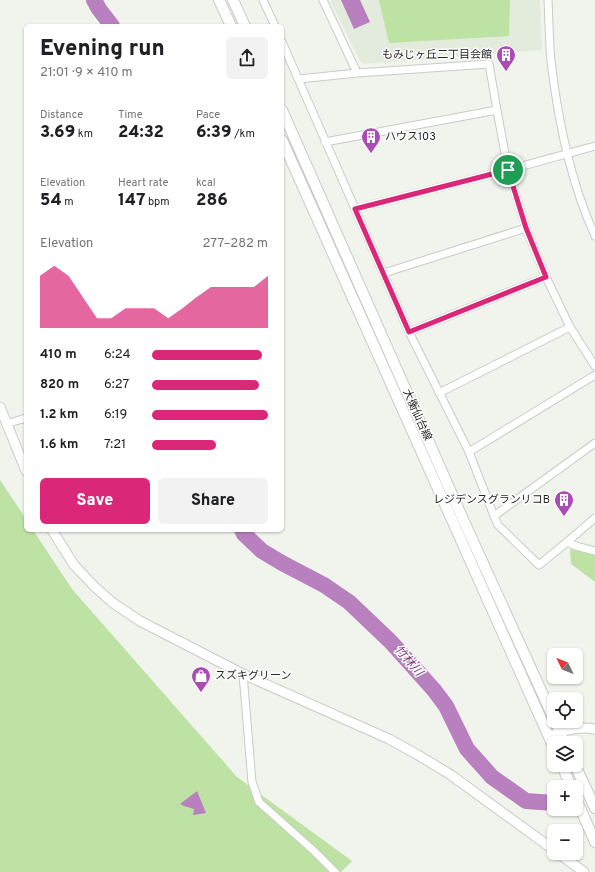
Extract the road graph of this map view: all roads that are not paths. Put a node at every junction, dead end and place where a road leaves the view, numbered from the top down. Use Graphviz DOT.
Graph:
graph roads {
  1 [pos="219,0"];
  2 [pos="233,0"];
  3 [pos="263,0"];
  4 [pos="323,0"];
  5 [pos="548,0"];
  6 [pos="553,0"];
  7 [pos="230,24"];
  8 [pos="244,24"];
  9 [pos="274,24"];
  10 [pos="284,46"];
  11 [pos="357,73"];
  12 [pos="299,79"];
  13 [pos="497,110"];
  14 [pos="284,115"];
  15 [pos="325,142"];
  16 [pos="284,144"];
  17 [pos="595,146"];
  18 [pos="567,154"];
  19 [pos="508,170"];
  20 [pos="355,209"];
  21 [pos="526,228"];
  22 [pos="595,236"];
  23 [pos="384,273"];
  24 [pos="546,277"];
  25 [pos="570,327"];
  26 [pos="409,332"];
  27 [pos="595,366"];
  28 [pos="595,375"];
  29 [pos="439,392"];
  30 [pos="0,407"];
  31 [pos="24,419"];
  32 [pos="6,424"];
  33 [pos="595,443"];
  34 [pos="469,452"];
  35 [pos="24,466"];
  36 [pos="494,516"];
  37 [pos="595,518"];
  38 [pos="53,532"];
  39 [pos="567,542"];
  40 [pos="595,551"];
  41 [pos="243,674"];
  42 [pos="547,705"];
  43 [pos="558,728"];
  44 [pos="595,729"];
  45 [pos="560,731"];
  46 [pos="549,736"];
  47 [pos="551,736"];
  48 [pos="562,736"];
  49 [pos="578,772"];
  50 [pos="595,808"];
  51 [pos="583,816"];
  52 [pos="595,842"];
  53 [pos="547,845"];
  54 [pos="568,860"];
  55 [pos="335,872"];
  56 [pos="584,872"];
  1 -- 7 [label="main road"];
  2 -- 8 [label="main road"];
  3 -- 9 [label="street"];
  4 -- 11 [label="street"];
  5 -- 6 [label="street"];
  5 -- 18 [label="street"];
  10 -- 12 [label="street"];
  11 -- 12 [label="street"];
  11 -- 13 [label="street"];
  12 -- 15 [label="street"];
  13 -- 15 [label="street"];
  13 -- 19 [label="street"];
  14 -- 42 [label="main road, 大衡仙台線"];
  15 -- 20 [label="street"];
  16 -- 46 [label="main road, 大衡仙台線"];
  17 -- 18 [label="street"];
  18 -- 19 [label="street"];
  18 -- 22 [label="street"];
  19 -- 20 [label="street"];
  19 -- 21 [label="street"];
  20 -- 23 [label="street"];
  21 -- 23 [label="street"];
  21 -- 24 [label="street"];
  23 -- 26 [label="street"];
  24 -- 25 [label="street"];
  24 -- 26 [label="street"];
  25 -- 27 [label="street"];
  25 -- 29 [label="street"];
  26 -- 29 [label="street"];
  28 -- 34 [label="street"];
  29 -- 34 [label="street"];
  30 -- 32 [label="street"];
  31 -- 32 [label="street"];
  32 -- 35 [label="street"];
  33 -- 36 [label="street"];
  34 -- 36 [label="street"];
  36 -- 39 [label="street"];
  37 -- 39 [label="street"];
  38 -- 41 [label="street"];
  39 -- 40 [label="street"];
  41 -- 53 [label="street"];
  41 -- 55 [label="street"];
  43 -- 45 [label="main road, 大衡仙台線"];
  44 -- 45 [label="street"];
  45 -- 47 [label="street"];
  45 -- 48 [label="main road, 大衡仙台線"];
  49 -- 50 [label="main road"];
  51 -- 52 [label="main road"];
  54 -- 56 [label="street"];
}
